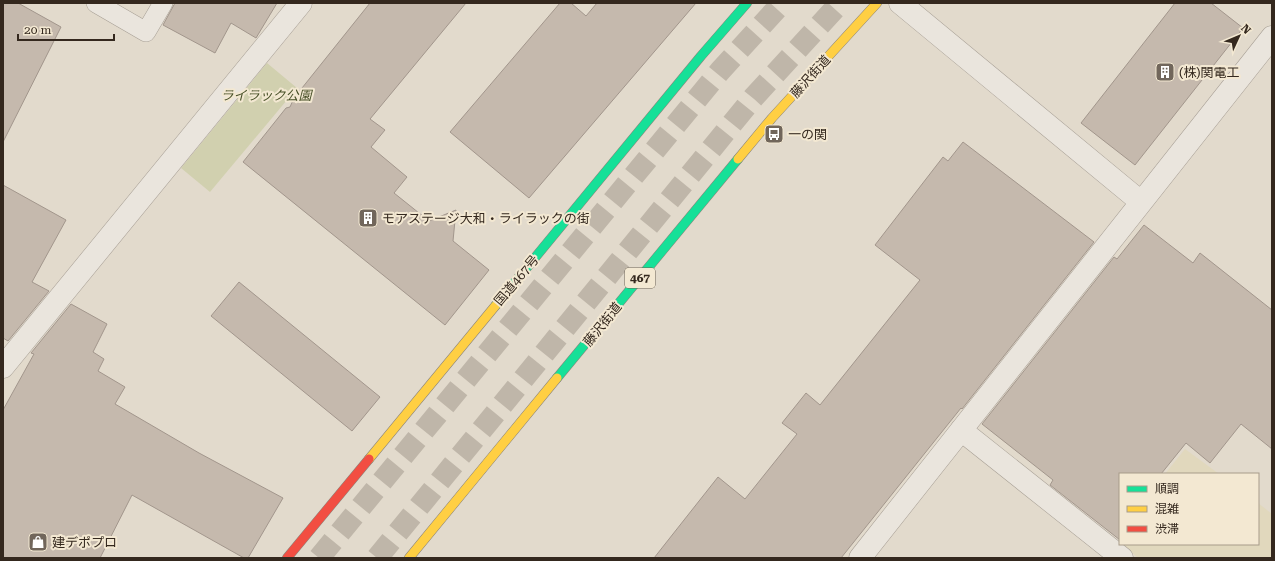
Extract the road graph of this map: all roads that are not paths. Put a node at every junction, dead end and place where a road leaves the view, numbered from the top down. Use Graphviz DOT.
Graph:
graph roads {
  1 [pos="96,3"];
  2 [pos="162,3"];
  3 [pos="301,3"];
  4 [pos="747,3"];
  5 [pos="877,3"];
  6 [pos="900,3"];
  7 [pos="1272,37"];
  8 [pos="1141,202"];
  9 [pos="3,367"];
  10 [pos="961,430"];
  11 [pos="287,558"];
  12 [pos="410,558"];
  13 [pos="860,558"];
  14 [pos="1122,558"];
  1 -- 2 [label="lane"];
  3 -- 9 [label="street"];
  4 -- 11 [label="highway, 国道467号"];
  5 -- 12 [label="highway, 藤沢街道 / 467"];
  6 -- 8 [label="street"];
  7 -- 8 [label="street"];
  8 -- 10 [label="street"];
  10 -- 13 [label="street"];
  10 -- 14 [label="street"];
}
